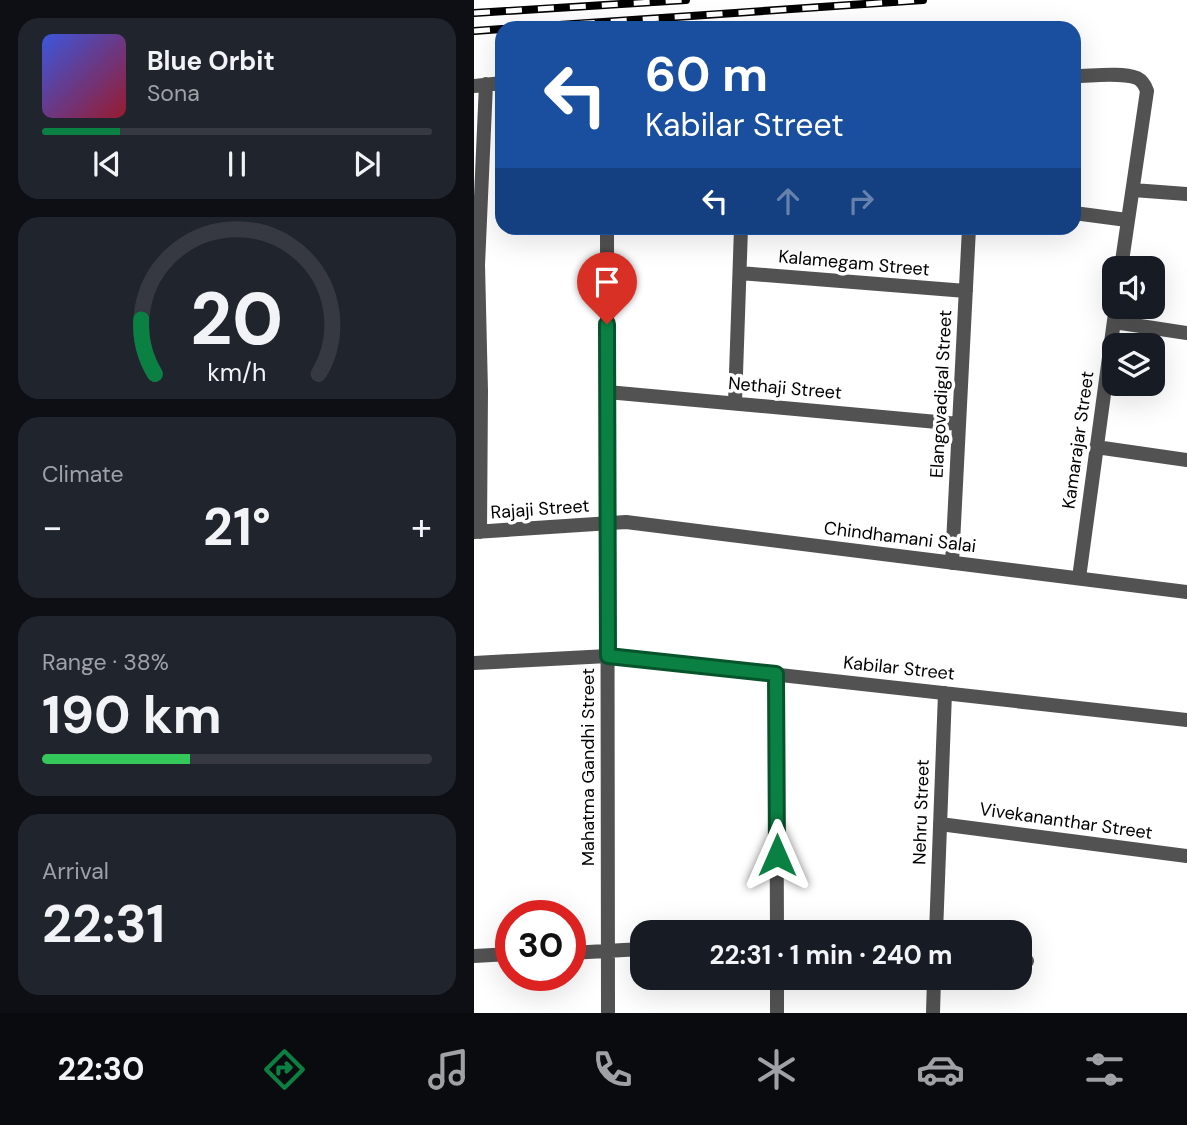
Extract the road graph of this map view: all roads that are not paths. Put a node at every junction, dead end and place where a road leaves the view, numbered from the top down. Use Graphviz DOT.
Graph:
graph roads {
  1 [pos="1081,76"];
  2 [pos="480,85"];
  3 [pos="1133,190"];
  4 [pos="1187,194"];
  5 [pos="1081,214"];
  6 [pos="1127,220"];
  7 [pos="607,235"];
  8 [pos="741,235"];
  9 [pos="969,235"];
  10 [pos="1122,256"];
  11 [pos="476,265"];
  12 [pos="740,273"];
  13 [pos="966,291"];
  14 [pos="1114,319"];
  15 [pos="1114,322"];
  16 [pos="1187,333"];
  17 [pos="478,392"];
  18 [pos="607,392"];
  19 [pos="735,403"];
  20 [pos="959,424"];
  21 [pos="1096,447"];
  22 [pos="1187,460"];
  23 [pos="608,523"];
  24 [pos="477,532"];
  25 [pos="952,563"];
  26 [pos="1078,578"];
  27 [pos="1187,592"];
  28 [pos="608,656"];
  29 [pos="474,663"];
  30 [pos="776,674"];
  31 [pos="945,693"];
  32 [pos="1187,720"];
  33 [pos="940,824"];
  34 [pos="1187,856"];
  35 [pos="777,920"];
  36 [pos="936,920"];
  37 [pos="630,950"];
  38 [pos="608,952"];
  39 [pos="586,953"];
  40 [pos="495,955"];
  41 [pos="474,956"];
  42 [pos="777,990"];
  43 [pos="934,990"];
  44 [pos="608,1013"];
  45 [pos="777,1013"];
  46 [pos="933,1013"];
  1 -- 3 [label="street"];
  2 -- 11 [label="street"];
  3 -- 4 [label="street"];
  3 -- 6 [label="street"];
  5 -- 6 [label="street"];
  6 -- 10 [label="street"];
  7 -- 18 [label="street, Mahatma Gandhi Street"];
  8 -- 12 [label="street"];
  9 -- 13 [label="street, Elangovadigal Street"];
  11 -- 17 [label="street"];
  12 -- 13 [label="street, Kalamegam Street"];
  12 -- 19 [label="street"];
  13 -- 20 [label="street, Elangovadigal Street"];
  14 -- 15 [label="street, Kamarajar Street"];
  15 -- 16 [label="street"];
  15 -- 21 [label="street, Kamarajar Street"];
  17 -- 24 [label="street"];
  18 -- 19 [label="street, Nethaji Street"];
  18 -- 23 [label="street, Mahatma Gandhi Street"];
  19 -- 20 [label="street, Nethaji Street"];
  20 -- 25 [label="street, Elangovadigal Street"];
  21 -- 22 [label="street"];
  21 -- 26 [label="street, Kamarajar Street"];
  23 -- 24 [label="street, Rajaji Street"];
  23 -- 25 [label="street, Chindhamani Salai"];
  23 -- 28 [label="street, Mahatma Gandhi Street"];
  25 -- 26 [label="street, Chindhamani Salai"];
  26 -- 27 [label="street, Chindhamani Salai"];
  28 -- 29 [label="street, Kabilar Street"];
  28 -- 30 [label="street, Kabilar Street"];
  28 -- 38 [label="street, Mahatma Gandhi Street"];
  30 -- 31 [label="street, Kabilar Street"];
  30 -- 35 [label="street"];
  31 -- 32 [label="street, Kabilar Street"];
  31 -- 33 [label="street, Nehru Street"];
  33 -- 34 [label="street, Vivekananthar Street"];
  33 -- 36 [label="street, Nehru Street"];
  37 -- 38 [label="street"];
  38 -- 39 [label="street"];
  38 -- 44 [label="street, Mahatma Gandhi Street"];
  40 -- 41 [label="street"];
  42 -- 45 [label="street"];
  43 -- 46 [label="street"];
}
